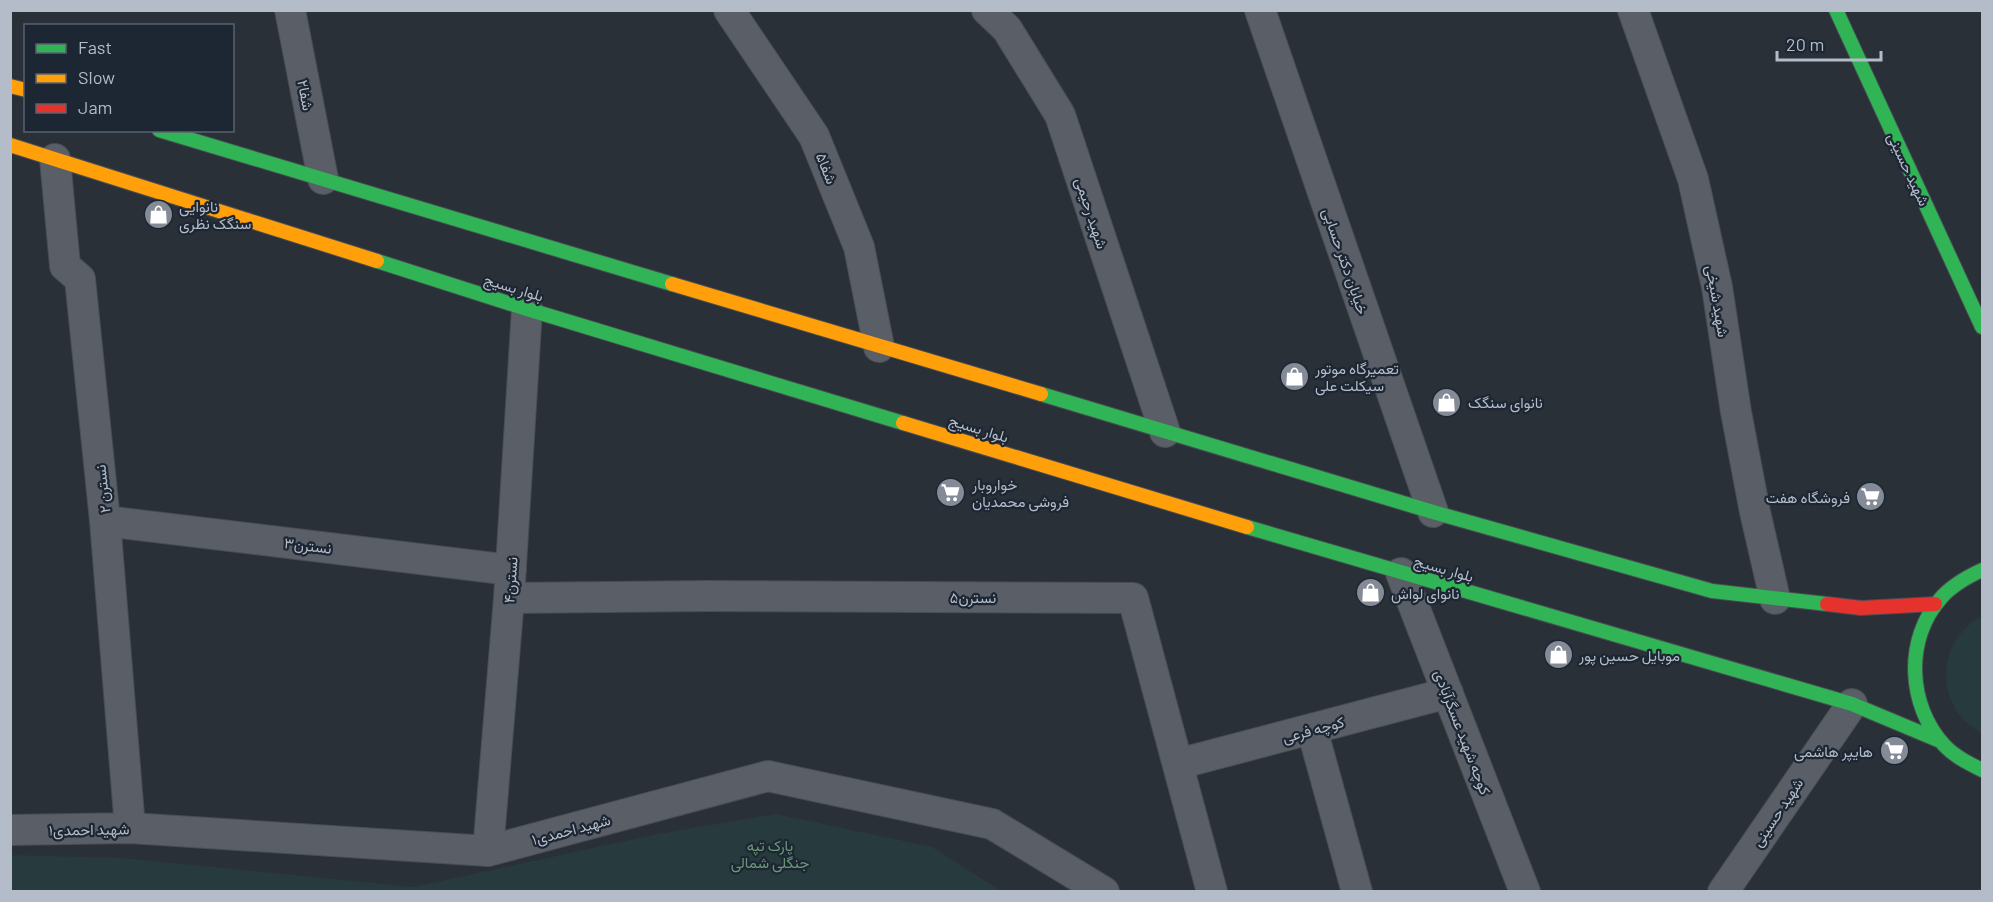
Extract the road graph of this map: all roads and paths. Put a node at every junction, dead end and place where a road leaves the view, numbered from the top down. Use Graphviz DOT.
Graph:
graph roads {
  1 [pos="290,10"];
  2 [pos="729,10"];
  3 [pos="987,10"];
  4 [pos="1260,10"];
  5 [pos="1634,10"];
  6 [pos="1836,10"];
  7 [pos="166,132"];
  8 [pos="10,145"];
  9 [pos="55,159"];
  10 [pos="323,179"];
  11 [pos="527,309"];
  12 [pos="1983,327"];
  13 [pos="879,347"];
  14 [pos="1165,432"];
  15 [pos="1433,512"];
  16 [pos="105,521"];
  17 [pos="1977,565"];
  18 [pos="1401,573"];
  19 [pos="510,584"];
  20 [pos="1775,599"];
  21 [pos="1935,604"];
  22 [pos="1448,693"];
  23 [pos="1852,704"];
  24 [pos="1312,729"];
  25 [pos="1938,740"];
  26 [pos="1178,764"];
  27 [pos="1983,770"];
  28 [pos="130,828"];
  29 [pos="10,830"];
  30 [pos="488,852"];
  31 [pos="1104,891"];
  32 [pos="1212,891"];
  33 [pos="1357,891"];
  34 [pos="1525,891"];
  35 [pos="1723,891"];
  1 -- 10 [label="street, شفا۲"];
  2 -- 13 [label="street, شفا۵"];
  3 -- 14 [label="street, شهید رحیمی"];
  4 -- 15 [label="street, خیابان دکتر حسابی"];
  5 -- 20 [label="street, شهید شیخی"];
  6 -- 12 [label="main road, شهید حسینی"];
  7 -- 10 [label="main road"];
  8 -- 9 [label="main road, بلوار بسیج"];
  9 -- 11 [label="main road, بلوار بسیج"];
  9 -- 16 [label="street, نسترن ۲"];
  10 -- 13 [label="main road"];
  11 -- 18 [label="main road, بلوار بسیج"];
  11 -- 19 [label="street, نسترن۴"];
  13 -- 14 [label="main road"];
  14 -- 15 [label="main road"];
  15 -- 20 [label="main road"];
  16 -- 19 [label="street, نسترن۳"];
  16 -- 28 [label="street, نسترن ۲"];
  17 -- 21 [label="main road"];
  18 -- 22 [label="street, کوچه شهید عسگرآبادی"];
  18 -- 23 [label="main road, بلوار بسیج"];
  19 -- 26 [label="street, نسترن۵"];
  19 -- 30 [label="street, نسترن۴"];
  20 -- 21 [label="main road"];
  21 -- 25 [label="main road"];
  22 -- 24 [label="street, کوچه فرعی"];
  22 -- 34 [label="street, کوچه شهید عسگرآبادی"];
  23 -- 25 [label="main road, بلوار بسیج"];
  23 -- 35 [label="street, شهید حسینی"];
  24 -- 26 [label="street, کوچه فرعی"];
  24 -- 33 [label="street"];
  25 -- 27 [label="main road"];
  26 -- 32 [label="street, نسترن۵"];
  28 -- 29 [label="street, شهید احمدی۱"];
  28 -- 30 [label="street, شهید احمدی۱"];
  30 -- 31 [label="street, شهید احمدی۱"];
}
